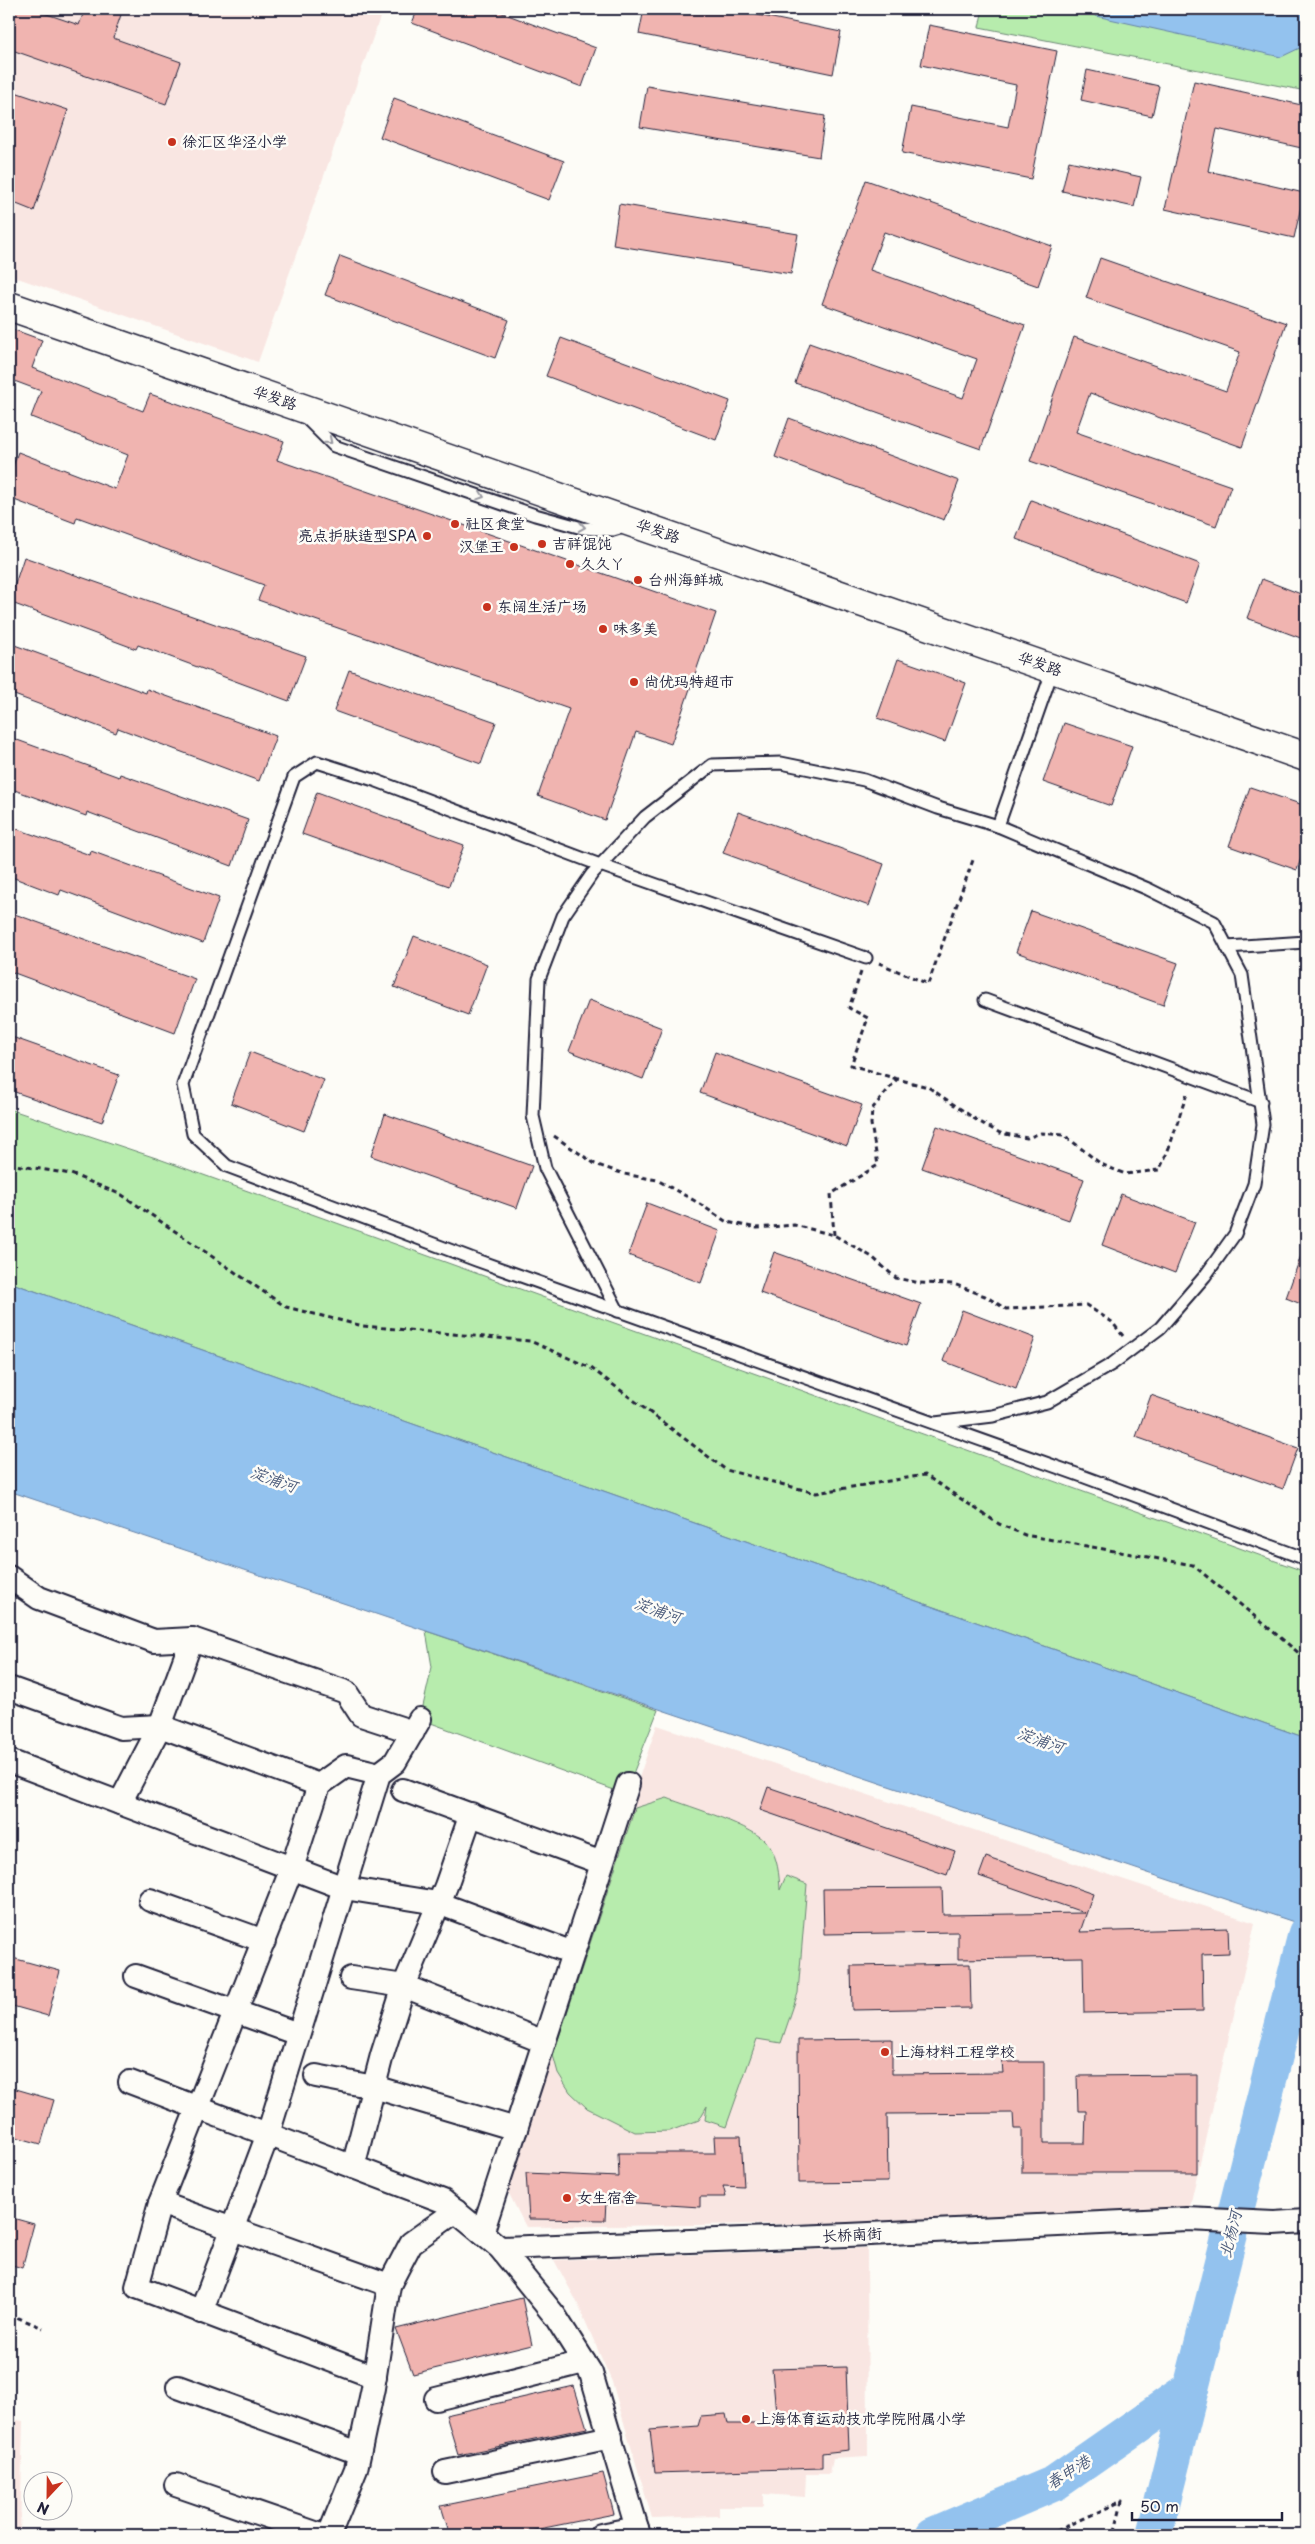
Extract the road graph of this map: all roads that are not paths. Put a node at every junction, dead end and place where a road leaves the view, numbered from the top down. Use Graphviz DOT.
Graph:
graph roads {
  1 [pos="9,306"];
  2 [pos="1053,669"];
  3 [pos="1306,756"];
  4 [pos="998,826"];
  5 [pos="600,865"];
  6 [pos="1306,942"];
  7 [pos="1227,948"];
  8 [pos="866,958"];
  9 [pos="985,1000"];
  10 [pos="1261,1102"];
  11 [pos="618,1311"];
  12 [pos="933,1423"];
  13 [pos="1306,1559"];
  14 [pos="9,1577"];
  15 [pos="192,1639"];
  16 [pos="9,1688"];
  17 [pos="160,1726"];
  18 [pos="9,1761"];
  19 [pos="379,1774"];
  20 [pos="628,1784"];
  21 [pos="318,1785"];
  22 [pos="402,1790"];
  23 [pos="120,1803"];
  24 [pos="471,1814"];
  25 [pos="602,1863"];
  26 [pos="292,1868"];
  27 [pos="344,1888"];
  28 [pos="150,1900"];
  29 [pos="438,1903"];
  30 [pos="264,1941"];
  31 [pos="573,1953"];
  32 [pos="136,1976"];
  33 [pos="351,1978"];
  34 [pos="404,1986"];
  35 [pos="236,2012"];
  36 [pos="298,2034"];
  37 [pos="544,2042"];
  38 [pos="316,2076"];
  39 [pos="130,2082"];
  40 [pos="374,2087"];
  41 [pos="198,2108"];
  42 [pos="516,2129"];
  43 [pos="268,2134"];
  44 [pos="353,2167"];
  45 [pos="160,2203"];
  46 [pos="456,2211"];
  47 [pos="1306,2221"];
  48 [pos="232,2229"];
  49 [pos="482,2233"];
  50 [pos="500,2248"];
  51 [pos="389,2285"];
  52 [pos="202,2312"];
  53 [pos="584,2362"];
  54 [pos="375,2377"];
  55 [pos="178,2387"];
  56 [pos="436,2399"];
  57 [pos="611,2437"];
  58 [pos="359,2453"];
  59 [pos="445,2472"];
  60 [pos="176,2485"];
  61 [pos="638,2532"];
  62 [pos="321,2535"];
  63 [pos="329,2535"];
  64 [pos="601,2535"];
  1 -- 2 [label="street, 华发路"];
  2 -- 3 [label="street, 华发路"];
  2 -- 4 [label="lane"];
  4 -- 5 [label="lane"];
  4 -- 7 [label="lane"];
  5 -- 8 [label="lane"];
  5 -- 11 [label="lane"];
  5 -- 11 [label="lane"];
  6 -- 7 [label="lane"];
  7 -- 10 [label="lane"];
  9 -- 10 [label="lane"];
  10 -- 12 [label="lane"];
  11 -- 12 [label="lane"];
  12 -- 13 [label="lane"];
  14 -- 15 [label="street"];
  15 -- 17 [label="street"];
  15 -- 19 [label="street"];
  16 -- 17 [label="street"];
  17 -- 21 [label="street"];
  17 -- 23 [label="street"];
  18 -- 23 [label="street"];
  19 -- 21 [label="street"];
  19 -- 27 [label="street"];
  20 -- 25 [label="street"];
  21 -- 26 [label="street"];
  22 -- 24 [label="street"];
  23 -- 26 [label="street"];
  24 -- 25 [label="street"];
  24 -- 29 [label="street"];
  25 -- 31 [label="street"];
  26 -- 27 [label="street"];
  26 -- 30 [label="street"];
  27 -- 29 [label="street"];
  27 -- 36 [label="street"];
  28 -- 30 [label="street"];
  29 -- 31 [label="street"];
  29 -- 34 [label="street"];
  30 -- 35 [label="street"];
  31 -- 37 [label="street"];
  32 -- 35 [label="street"];
  33 -- 34 [label="street"];
  34 -- 37 [label="street"];
  34 -- 40 [label="street"];
  35 -- 36 [label="street"];
  35 -- 41 [label="street"];
  36 -- 43 [label="street"];
  37 -- 42 [label="street"];
  38 -- 40 [label="street"];
  39 -- 41 [label="street"];
  40 -- 42 [label="street"];
  40 -- 44 [label="street"];
  41 -- 43 [label="street"];
  41 -- 45 [label="street"];
  42 -- 49 [label="street"];
  43 -- 44 [label="street"];
  43 -- 48 [label="street"];
  44 -- 46 [label="street"];
  45 -- 48 [label="street"];
  45 -- 52 [label="street"];
  46 -- 49 [label="street"];
  46 -- 51 [label="street"];
  47 -- 50 [label="street, 长桥南街"];
  48 -- 51 [label="street"];
  48 -- 52 [label="street"];
  49 -- 50 [label="street"];
  50 -- 53 [label="street"];
  51 -- 54 [label="street"];
  52 -- 54 [label="street"];
  53 -- 56 [label="street"];
  53 -- 57 [label="street"];
  54 -- 58 [label="street"];
  55 -- 58 [label="street"];
  57 -- 59 [label="street"];
  57 -- 61 [label="street"];
  58 -- 63 [label="street"];
  60 -- 62 [label="street"];
  61 -- 64 [label="street"];
}
